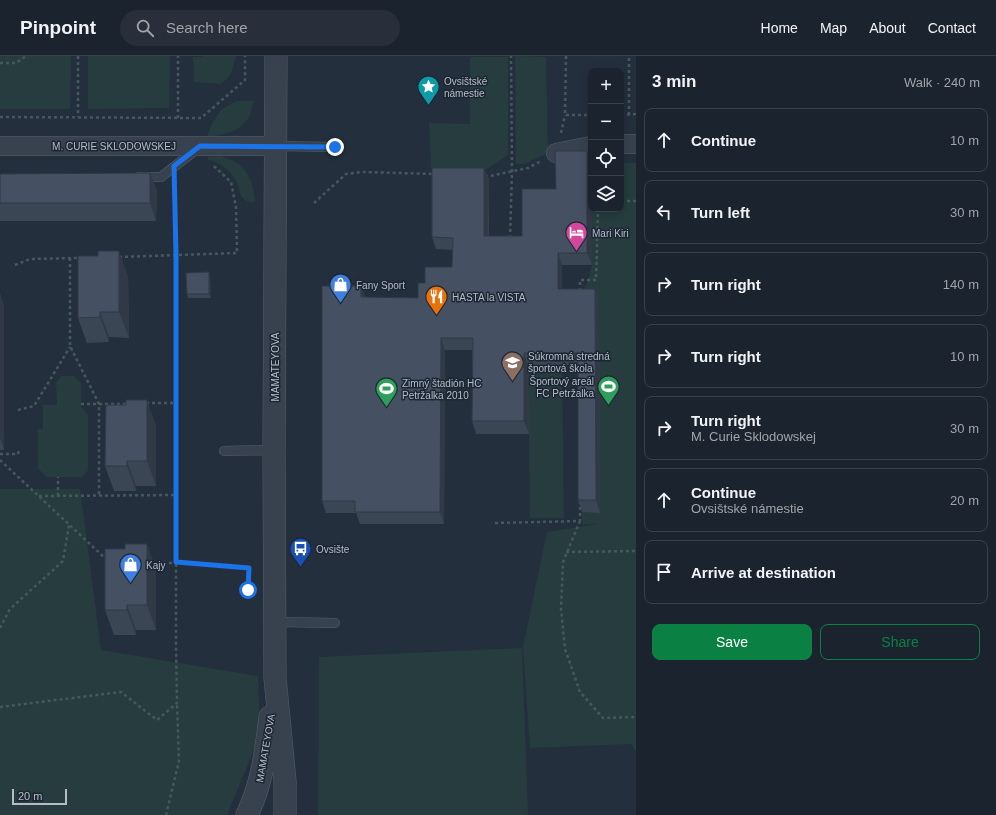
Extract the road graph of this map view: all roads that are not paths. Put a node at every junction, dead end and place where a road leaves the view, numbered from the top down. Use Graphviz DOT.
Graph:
graph roads {
  1 [pos="276,56"];
  2 [pos="624,144"];
  3 [pos="636,144"];
  4 [pos="0,146"];
  5 [pos="200,146"];
  6 [pos="275,146"];
  7 [pos="335,147"];
  8 [pos="588,147"];
  9 [pos="556,153"];
  10 [pos="130,177"];
  11 [pos="274,450"];
  12 [pos="224,451"];
  13 [pos="276,622"];
  14 [pos="335,623"];
  15 [pos="275,678"];
  16 [pos="247,815"];
  17 [pos="285,815"];
  1 -- 6 [label="street, MAMATEYOVA"];
  2 -- 3 [label="street"];
  4 -- 5 [label="street, M. CURIE SKLODOWSKEJ"];
  5 -- 6 [label="street, M. CURIE SKLODOWSKEJ"];
  5 -- 10 [label="lane"];
  6 -- 7 [label="lane"];
  6 -- 11 [label="street, MAMATEYOVA"];
  8 -- 9 [label="street"];
  11 -- 12 [label="lane"];
  11 -- 13 [label="street, MAMATEYOVA"];
  13 -- 14 [label="lane"];
  13 -- 15 [label="street, MAMATEYOVA"];
  15 -- 16 [label="street, MAMATEYOVA"];
  15 -- 17 [label="street, MAMATEYOVA"];
}
